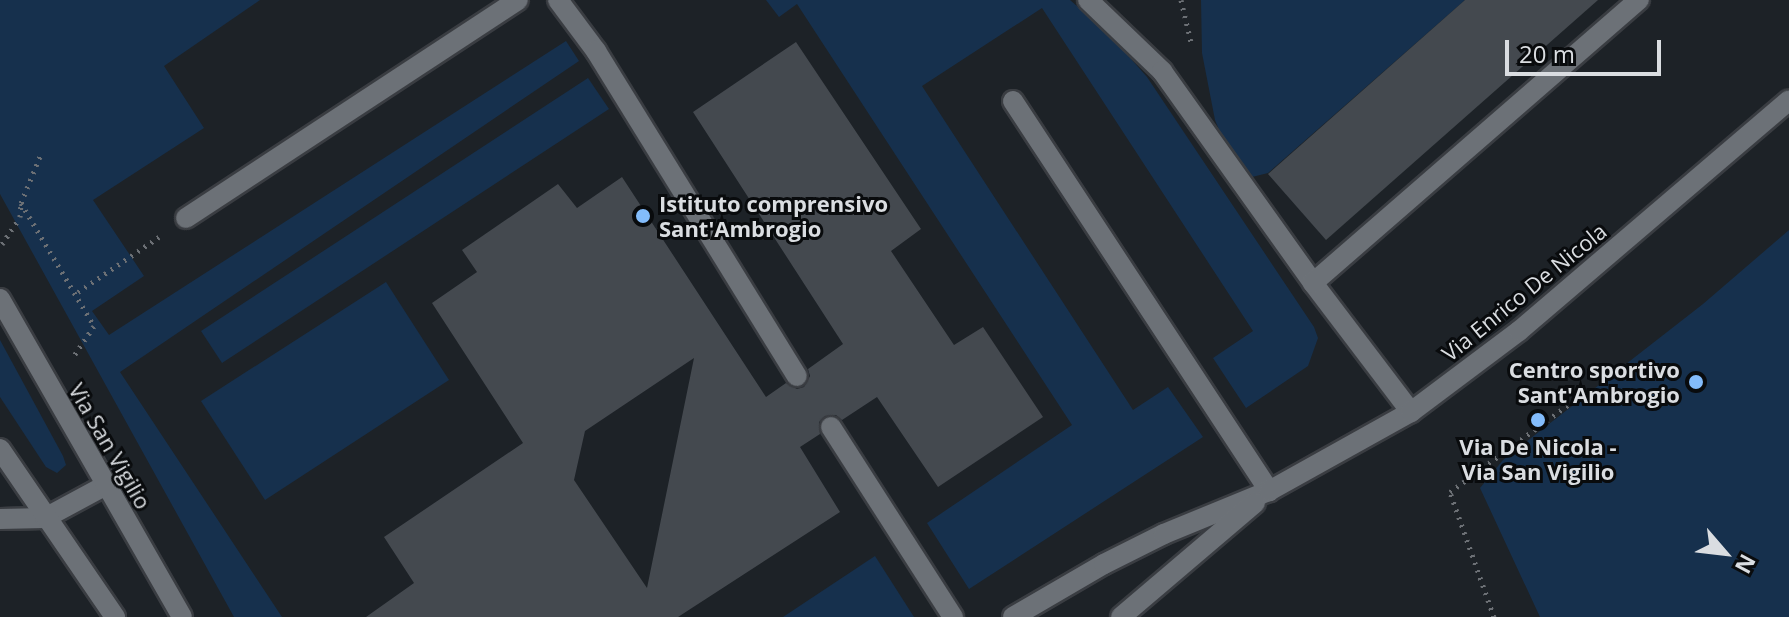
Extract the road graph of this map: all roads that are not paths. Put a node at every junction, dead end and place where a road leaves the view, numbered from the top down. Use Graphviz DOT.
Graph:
graph roads {
  1 [pos="518,0"];
  2 [pos="558,0"];
  3 [pos="1088,0"];
  4 [pos="1639,0"];
  5 [pos="1789,100"];
  6 [pos="1013,101"];
  7 [pos="186,218"];
  8 [pos="1313,283"];
  9 [pos="0,299"];
  10 [pos="797,376"];
  11 [pos="1411,412"];
  12 [pos="831,427"];
  13 [pos="0,449"];
  14 [pos="106,485"];
  15 [pos="1269,491"];
  16 [pos="45,518"];
  17 [pos="0,519"];
  18 [pos="115,617"];
  19 [pos="182,617"];
  20 [pos="953,617"];
  21 [pos="1013,617"];
  22 [pos="1121,617"];
  1 -- 7 [label="street"];
  2 -- 10 [label="street"];
  3 -- 8 [label="street"];
  4 -- 8 [label="street"];
  5 -- 11 [label="street, Via Enrico De Nicola"];
  6 -- 15 [label="street"];
  8 -- 11 [label="street"];
  9 -- 14 [label="street, Via San Vigilio"];
  11 -- 15 [label="street, Via Enrico De Nicola"];
  12 -- 20 [label="street"];
  13 -- 16 [label="street"];
  14 -- 16 [label="street"];
  14 -- 19 [label="street, Via San Vigilio"];
  15 -- 21 [label="street, Via Enrico De Nicola"];
  15 -- 22 [label="street, Via Enrico De Nicola"];
  16 -- 17 [label="street"];
  16 -- 18 [label="street"];
}
